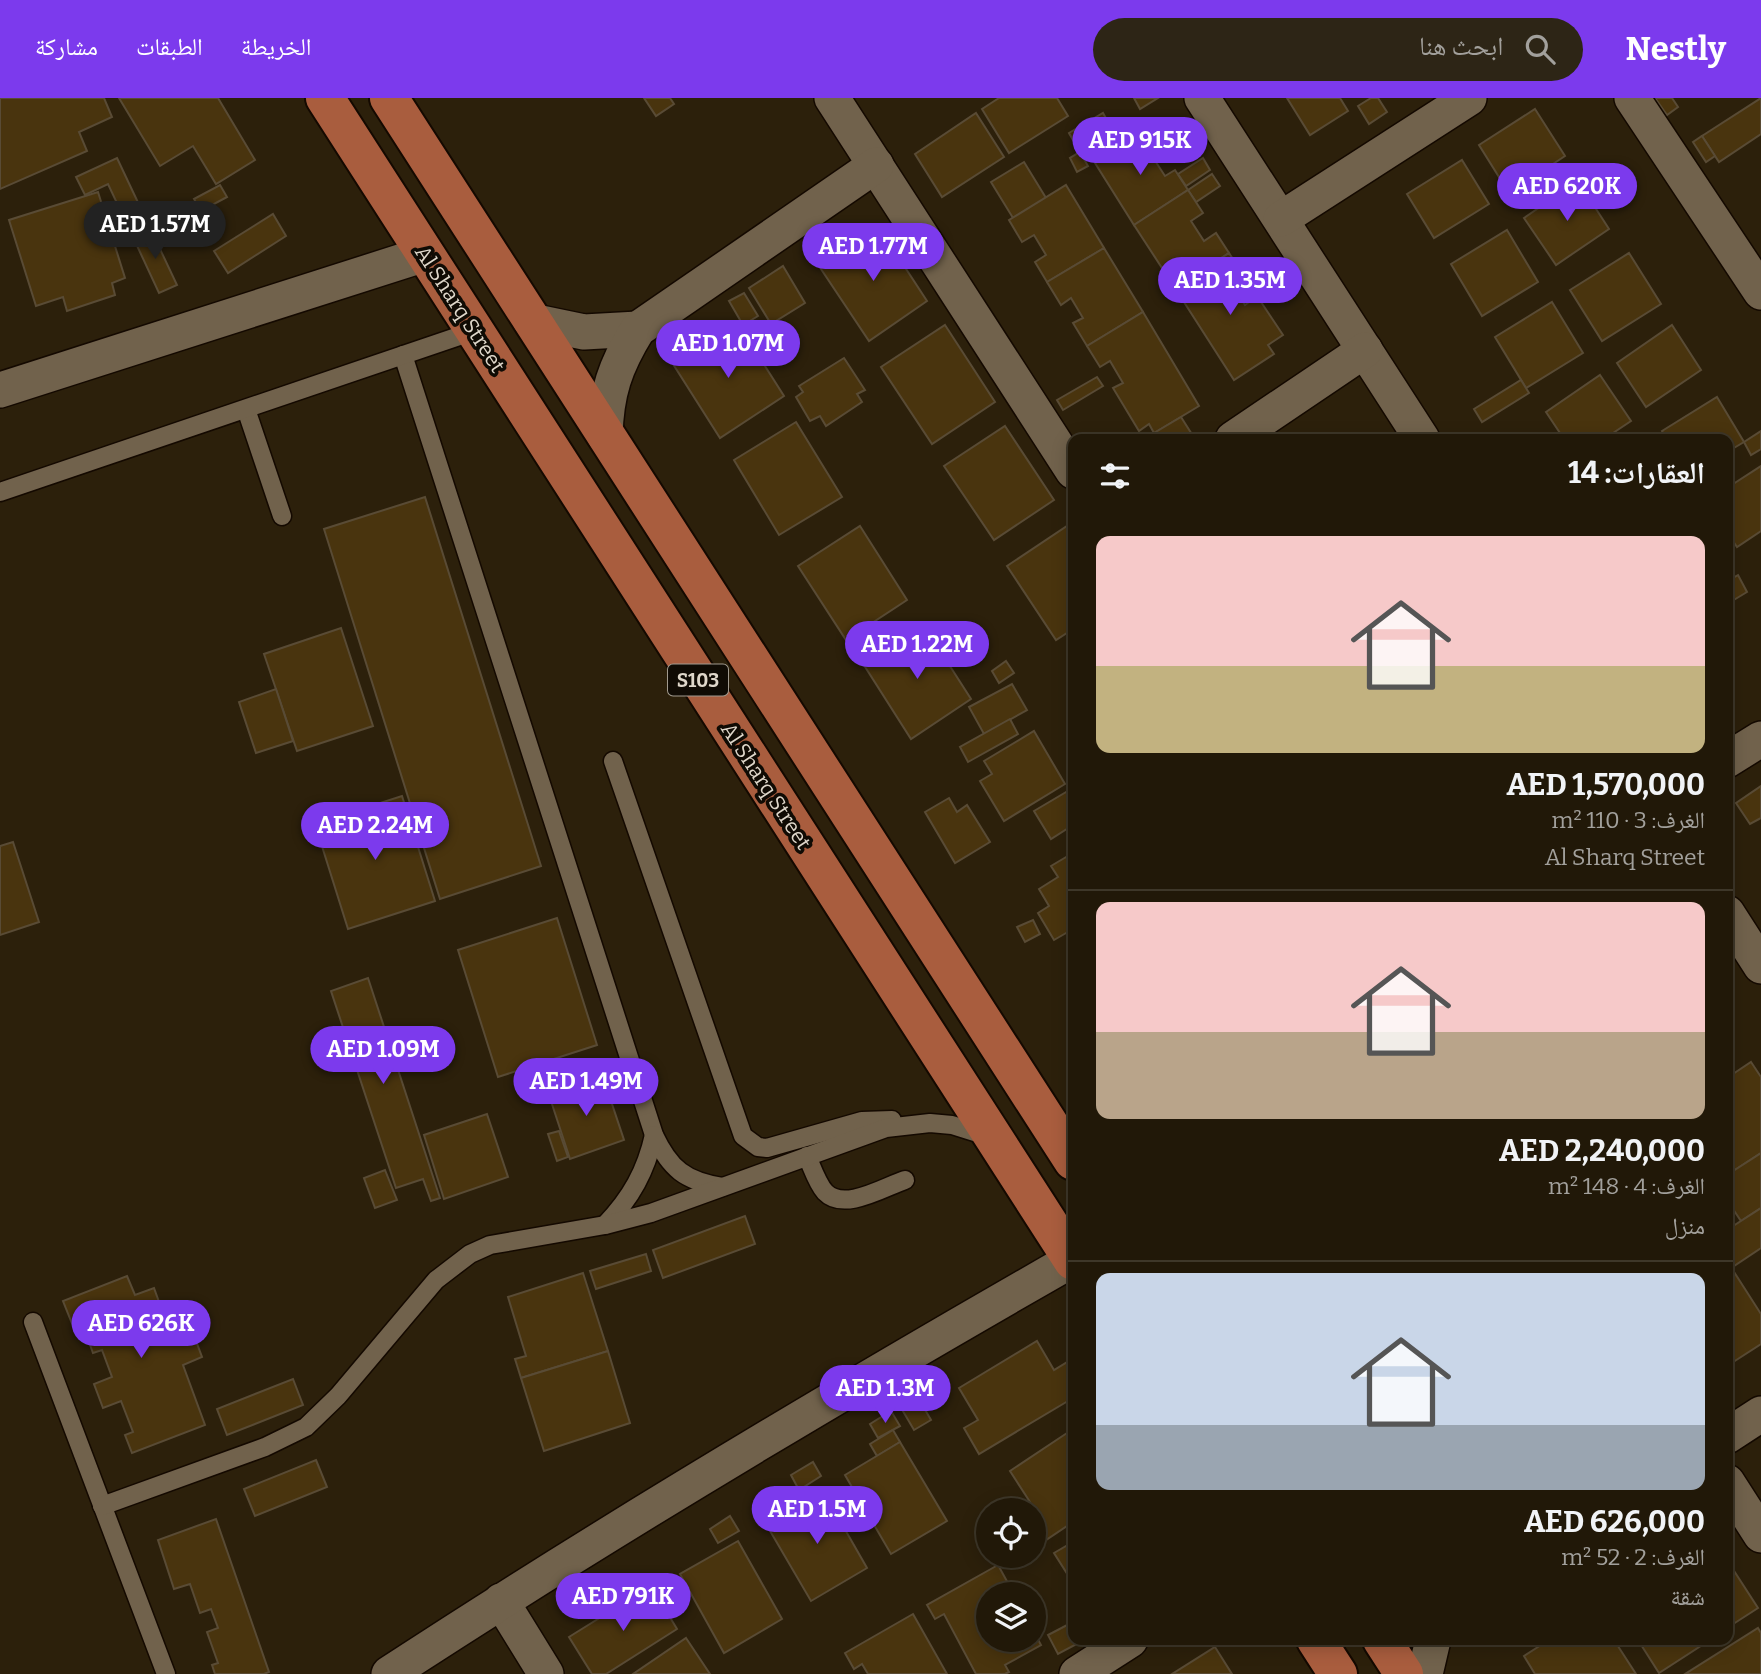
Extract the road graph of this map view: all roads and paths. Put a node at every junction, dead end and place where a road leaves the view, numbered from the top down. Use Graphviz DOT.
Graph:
graph roads {
  1 [pos="832,98"];
  2 [pos="1202,98"];
  3 [pos="1469,98"];
  4 [pos="1632,98"];
  5 [pos="330,102"];
  6 [pos="398,110"];
  7 [pos="876,165"];
  8 [pos="1281,219"];
  9 [pos="425,254"];
  10 [pos="1761,292"];
  11 [pos="531,321"];
  12 [pos="638,329"];
  13 [pos="474,331"];
  14 [pos="1365,350"];
  15 [pos="403,355"];
  16 [pos="0,390"];
  17 [pos="246,409"];
  18 [pos="1240,434"];
  19 [pos="1419,434"];
  20 [pos="605,436"];
  21 [pos="1068,463"];
  22 [pos="0,492"];
  23 [pos="282,516"];
  24 [pos="1761,739"];
  25 [pos="1733,756"];
  26 [pos="613,761"];
  27 [pos="1733,928"];
  28 [pos="1746,959"];
  29 [pos="907,1124"];
  30 [pos="654,1135"];
  31 [pos="994,1139"];
  32 [pos="1068,1153"];
  33 [pos="807,1156"];
  34 [pos="905,1180"];
  35 [pos="722,1187"];
  36 [pos="604,1226"];
  37 [pos="1068,1255"];
  38 [pos="1068,1263"];
  39 [pos="33,1322"];
  40 [pos="1761,1415"];
  41 [pos="1733,1432"];
  42 [pos="1733,1491"];
  43 [pos="102,1506"];
  44 [pos="1761,1535"];
  45 [pos="500,1601"];
  46 [pos="1122,1645"];
  47 [pos="1319,1645"];
  48 [pos="1385,1645"];
  49 [pos="1432,1645"];
  50 [pos="166,1674"];
  51 [pos="389,1674"];
  52 [pos="546,1674"];
  53 [pos="1077,1674"];
  54 [pos="1338,1674"];
  55 [pos="1404,1674"];
  56 [pos="1425,1674"];
  1 -- 7 [label="street"];
  2 -- 8 [label="street"];
  3 -- 8 [label="street"];
  4 -- 10 [label="street"];
  5 -- 9 [label="main road, Al Sharq Street / S103"];
  6 -- 11 [label="main road, S103"];
  7 -- 12 [label="street"];
  7 -- 21 [label="street"];
  8 -- 14 [label="street"];
  9 -- 13 [label="main road, Al Sharq Street / S103"];
  9 -- 16 [label="street"];
  11 -- 12 [label="street"];
  11 -- 20 [label="main road, S103"];
  12 -- 20 [label="street"];
  13 -- 15 [label="lane"];
  13 -- 31 [label="main road, Al Sharq Street / S103"];
  14 -- 18 [label="street"];
  14 -- 19 [label="street"];
  15 -- 17 [label="lane"];
  15 -- 30 [label="lane"];
  17 -- 22 [label="lane"];
  17 -- 23 [label="lane"];
  20 -- 32 [label="main road, S103"];
  24 -- 25 [label="street"];
  26 -- 29 [label="lane"];
  27 -- 28 [label="street"];
  29 -- 31 [label="lane"];
  29 -- 33 [label="lane"];
  30 -- 35 [label="lane"];
  30 -- 36 [label="lane"];
  31 -- 37 [label="main road, Al Sharq Street / S103"];
  33 -- 34 [label="lane"];
  33 -- 35 [label="lane"];
  35 -- 36 [label="lane"];
  36 -- 43 [label="lane"];
  38 -- 45 [label="street"];
  39 -- 43 [label="lane"];
  40 -- 41 [label="street"];
  42 -- 44 [label="street"];
  43 -- 50 [label="lane"];
  45 -- 51 [label="street"];
  45 -- 52 [label="street"];
  46 -- 53 [label="street"];
  47 -- 54 [label="main road"];
  48 -- 55 [label="main road"];
  49 -- 56 [label="street"];
}
